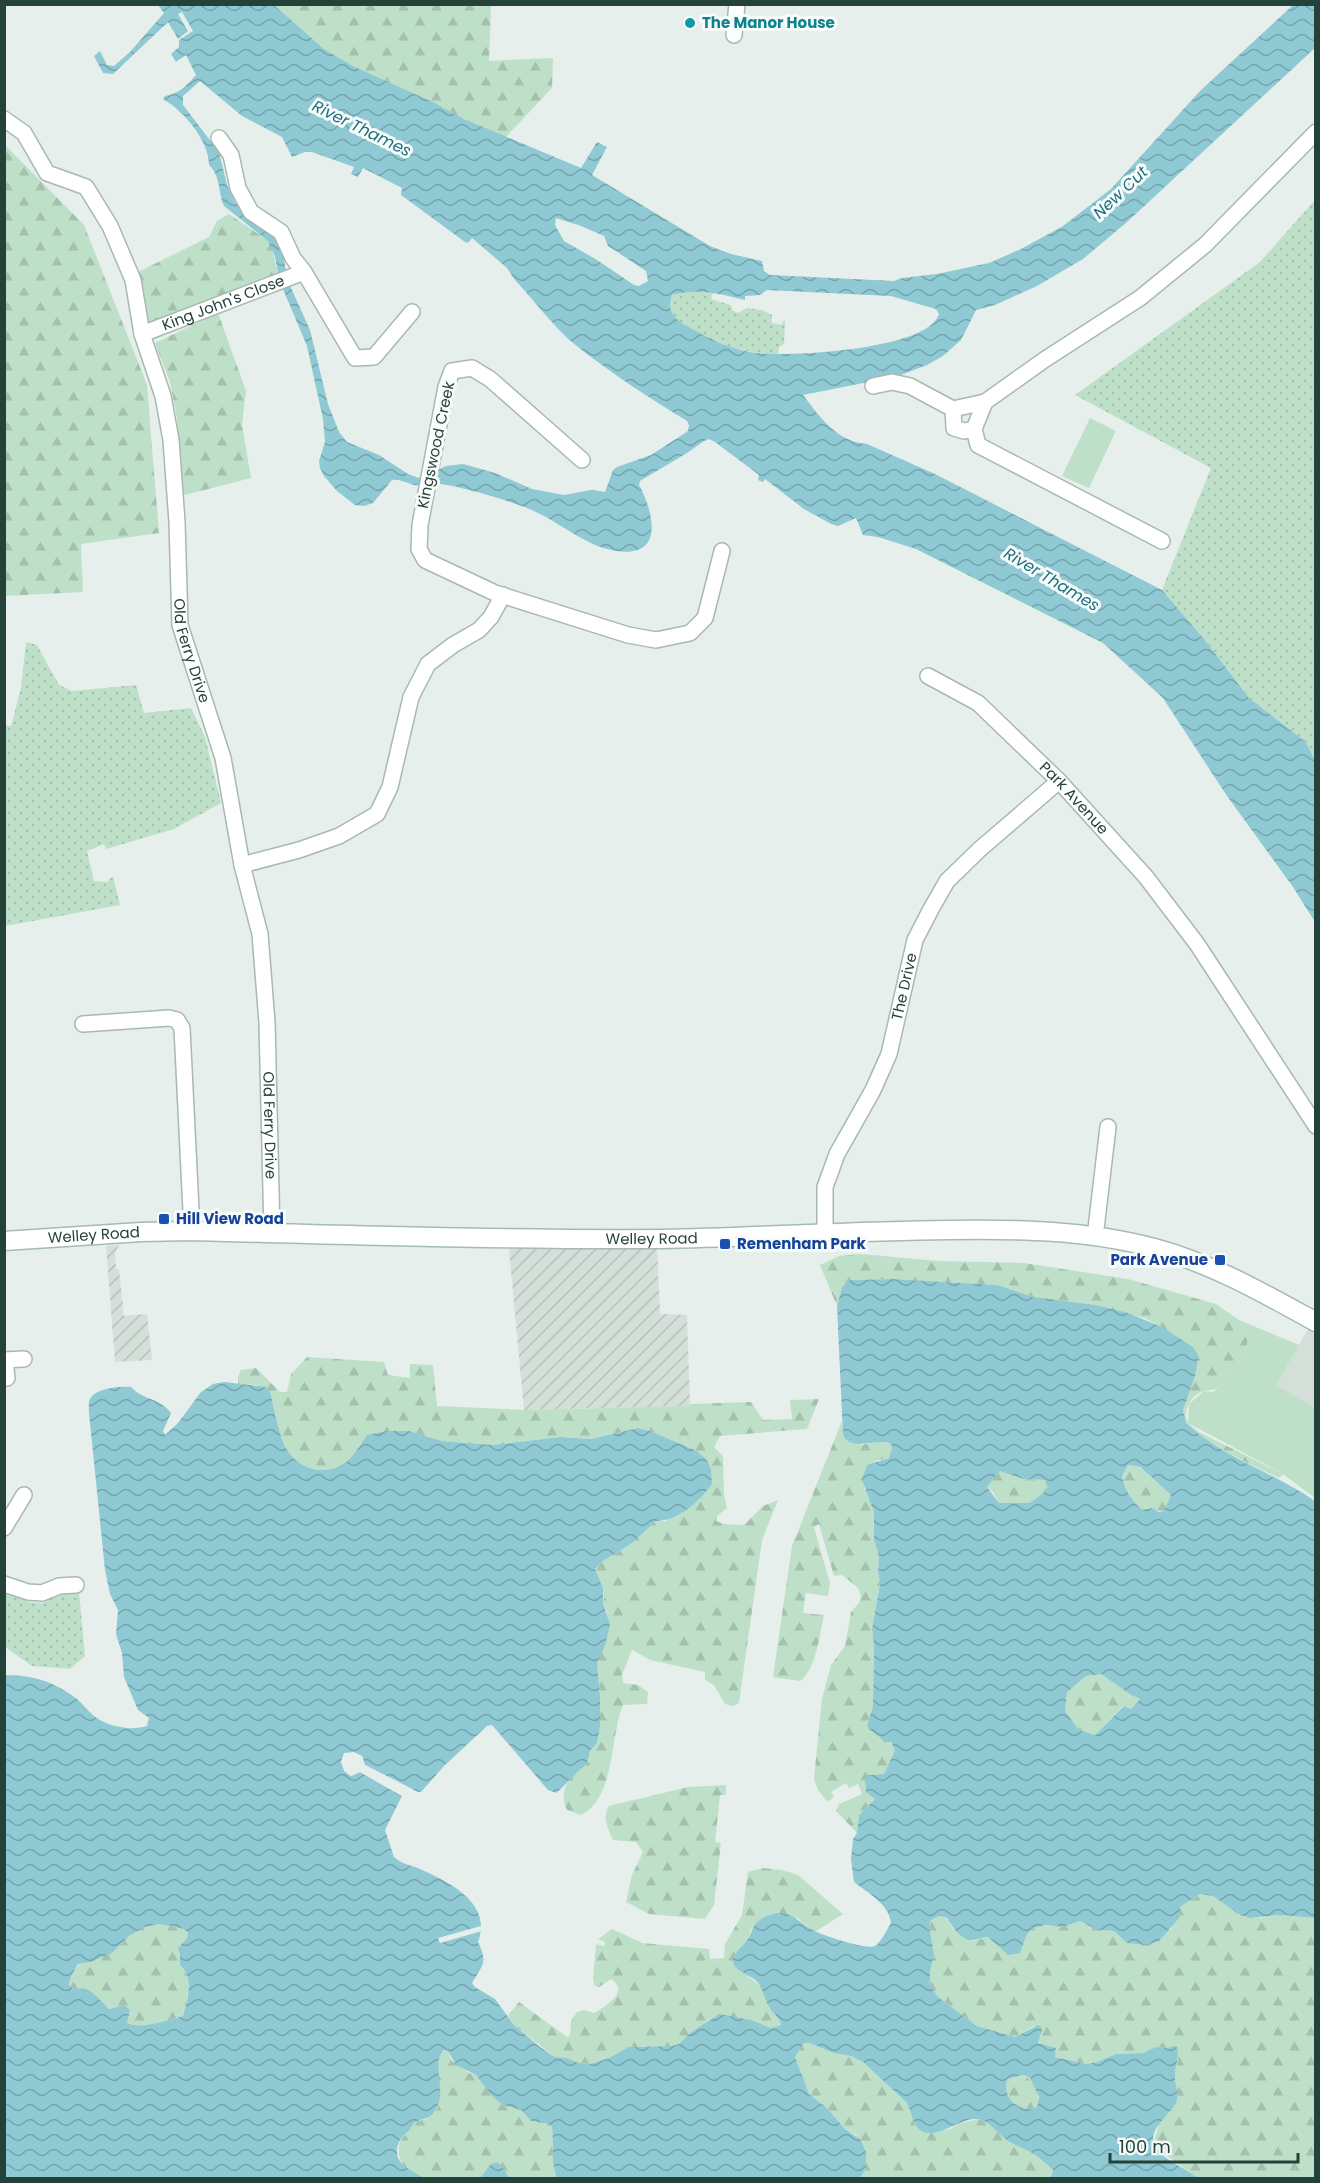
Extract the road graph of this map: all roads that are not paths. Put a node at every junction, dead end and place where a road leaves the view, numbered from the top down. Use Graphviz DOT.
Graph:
graph roads {
  1 [pos="737,4"];
  2 [pos="734,35"];
  3 [pos="4,119"];
  4 [pos="1316,132"];
  5 [pos="219,138"];
  6 [pos="304,272"];
  7 [pos="412,312"];
  8 [pos="142,334"];
  9 [pos="873,386"];
  10 [pos="985,402"];
  11 [pos="953,409"];
  12 [pos="974,429"];
  13 [pos="582,460"];
  14 [pos="1162,541"];
  15 [pos="722,551"];
  16 [pos="503,595"];
  17 [pos="928,676"];
  18 [pos="1059,781"];
  19 [pos="242,865"];
  20 [pos="83,1024"];
  21 [pos="1316,1126"];
  22 [pos="1108,1127"];
  23 [pos="192,1231"];
  24 [pos="272,1233"];
  25 [pos="825,1234"];
  26 [pos="1095,1237"];
  27 [pos="4,1240"];
  28 [pos="1315,1320"];
  29 [pos="24,1359"];
  30 [pos="5,1360"];
  31 [pos="7,1378"];
  32 [pos="24,1495"];
  33 [pos="4,1528"];
  34 [pos="4,1584"];
  35 [pos="76,1585"];
  1 -- 2 [label="street"];
  3 -- 8 [label="street, Old Ferry Drive"];
  4 -- 10 [label="street"];
  5 -- 6 [label="street, King John's Close"];
  6 -- 7 [label="street, King John's Close"];
  6 -- 8 [label="street, King John's Close"];
  8 -- 19 [label="street, Old Ferry Drive"];
  9 -- 11 [label="street"];
  10 -- 11 [label="street"];
  10 -- 12 [label="street"];
  11 -- 12 [label="street"];
  12 -- 14 [label="street"];
  13 -- 16 [label="street, Kingswood Creek"];
  15 -- 16 [label="street, Kingswood Creek"];
  16 -- 19 [label="street"];
  17 -- 18 [label="street, Park Avenue"];
  18 -- 21 [label="street, Park Avenue"];
  18 -- 25 [label="street, The Drive"];
  19 -- 24 [label="street, Old Ferry Drive"];
  20 -- 23 [label="street"];
  22 -- 26 [label="street"];
  23 -- 24 [label="main road, Welley Road"];
  23 -- 27 [label="main road, Welley Road"];
  24 -- 25 [label="main road, Welley Road"];
  25 -- 26 [label="main road, Welley Road"];
  26 -- 28 [label="main road, Welley Road"];
  29 -- 30 [label="street"];
  30 -- 31 [label="street"];
  32 -- 33 [label="street"];
  34 -- 35 [label="street"];
}
